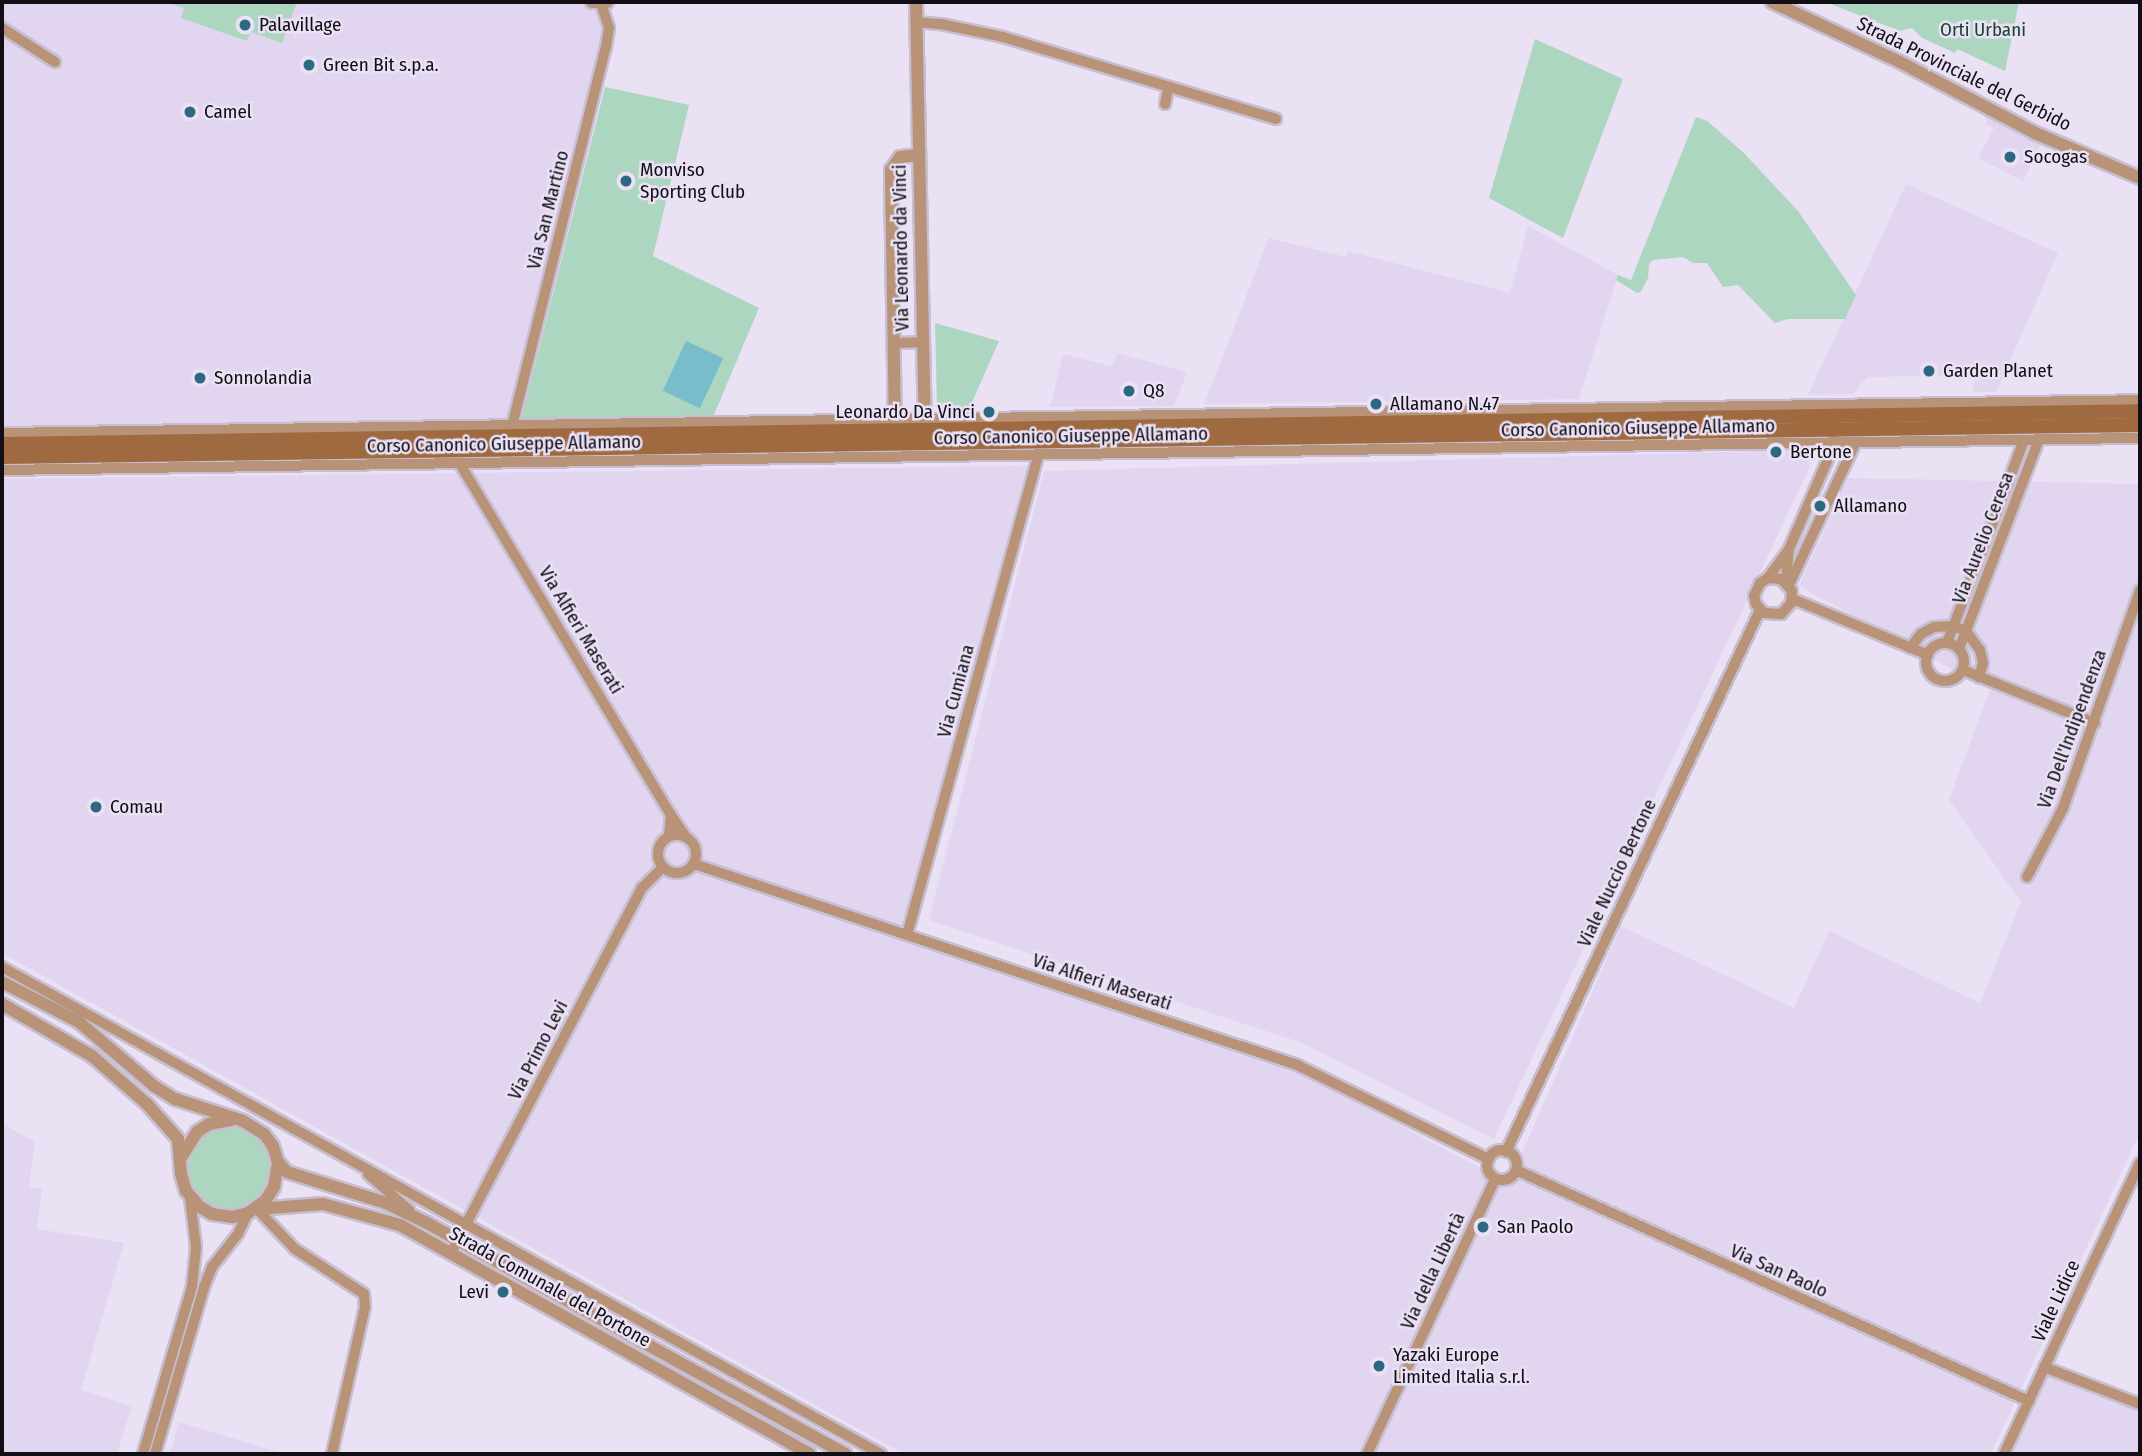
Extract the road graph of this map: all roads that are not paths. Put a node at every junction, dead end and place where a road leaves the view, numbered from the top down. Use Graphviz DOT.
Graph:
graph roads {
  1 [pos="600,2"];
  2 [pos="916,2"];
  3 [pos="1772,2"];
  4 [pos="916,22"];
  5 [pos="2,28"];
  6 [pos="55,62"];
  7 [pos="1168,88"];
  8 [pos="1165,104"];
  9 [pos="1276,119"];
  10 [pos="919,155"];
  11 [pos="2140,178"];
  12 [pos="922,342"];
  13 [pos="895,343"];
  14 [pos="2140,400"];
  15 [pos="2140,411"];
  16 [pos="1833,416"];
  17 [pos="895,425"];
  18 [pos="2140,425"];
  19 [pos="512,426"];
  20 [pos="2,433"];
  21 [pos="925,437"];
  22 [pos="2140,438"];
  23 [pos="2039,439"];
  24 [pos="2024,440"];
  25 [pos="2,444"];
  26 [pos="1834,444"];
  27 [pos="1855,444"];
  28 [pos="1038,455"];
  29 [pos="2,457"];
  30 [pos="460,464"];
  31 [pos="2,470"];
  32 [pos="1822,473"];
  33 [pos="1829,500"];
  34 [pos="1789,549"];
  35 [pos="1795,573"];
  36 [pos="1768,578"];
  37 [pos="1787,583"];
  38 [pos="2140,590"];
  39 [pos="1793,599"];
  40 [pos="1805,605"];
  41 [pos="1760,610"];
  42 [pos="1953,626"];
  43 [pos="1966,631"];
  44 [pos="1947,643"];
  45 [pos="1910,648"];
  46 [pos="1959,649"];
  47 [pos="1928,654"];
  48 [pos="1963,670"];
  49 [pos="1979,677"];
  50 [pos="2095,723"];
  51 [pos="671,815"];
  52 [pos="669,836"];
  53 [pos="685,836"];
  54 [pos="694,864"];
  55 [pos="663,867"];
  56 [pos="2027,877"];
  57 [pos="907,935"];
  58 [pos="2,967"];
  59 [pos="5,982"];
  60 [pos="2,1004"];
  61 [pos="235,1120"];
  62 [pos="1507,1152"];
  63 [pos="182,1157"];
  64 [pos="1489,1159"];
  65 [pos="278,1163"];
  66 [pos="2140,1163"];
  67 [pos="357,1164"];
  68 [pos="1516,1170"];
  69 [pos="1495,1179"];
  70 [pos="190,1198"];
  71 [pos="252,1211"];
  72 [pos="427,1223"];
  73 [pos="467,1225"];
  74 [pos="458,1240"];
  75 [pos="451,1253"];
  76 [pos="2044,1367"];
  77 [pos="173,1372"];
  78 [pos="2029,1401"];
  79 [pos="2140,1404"];
  80 [pos="143,1454"];
  81 [pos="155,1454"];
  82 [pos="332,1454"];
  83 [pos="809,1454"];
  84 [pos="846,1454"];
  85 [pos="881,1454"];
  86 [pos="1367,1454"];
  87 [pos="2004,1454"];
  1 -- 19 [label="street, Via San Martino"];
  2 -- 4 [label="street, Via Leonardo da Vinci"];
  3 -- 11 [label="street, Strada Provinciale del Gerbido"];
  4 -- 7 [label="street"];
  4 -- 10 [label="street, Via Leonardo da Vinci"];
  5 -- 6 [label="street"];
  7 -- 8 [label="street"];
  7 -- 9 [label="street"];
  10 -- 12 [label="street, Via Leonardo da Vinci"];
  10 -- 13 [label="street, Via Leonardo da Vinci"];
  12 -- 13 [label="street, Via Leonardo da Vinci"];
  12 -- 21 [label="street, Via Leonardo da Vinci"];
  13 -- 17 [label="street, Via Leonardo da Vinci"];
  14 -- 16 [label="street, Corso Canonico Giuseppe Allamano"];
  15 -- 16 [label="main road, Corso Canonico Giuseppe Allamano"];
  16 -- 18 [label="main road, Corso Canonico Giuseppe Allamano"];
  16 -- 21 [label="main road, Corso Canonico Giuseppe Allamano"];
  16 -- 21 [label="street, Corso Canonico Giuseppe Allamano"];
  16 -- 26 [label="street, Viale Nuccio Bertone"];
  17 -- 19 [label="street, Corso Canonico Giuseppe Allamano"];
  17 -- 21 [label="main road, Corso Canonico Giuseppe Allamano"];
  17 -- 25 [label="main road, Corso Canonico Giuseppe Allamano"];
  19 -- 20 [label="street, Corso Canonico Giuseppe Allamano"];
  21 -- 28 [label="street, Corso Canonico Giuseppe Allamano"];
  21 -- 29 [label="main road, Corso Canonico Giuseppe Allamano"];
  21 -- 30 [label="street, Corso Canonico Giuseppe Allamano"];
  22 -- 23 [label="street, Corso Canonico Giuseppe Allamano"];
  23 -- 24 [label="street, Corso Canonico Giuseppe Allamano"];
  23 -- 43 [label="street, Via Aurelio Ceresa"];
  24 -- 27 [label="street, Corso Canonico Giuseppe Allamano"];
  24 -- 42 [label="street, Via Aurelio Ceresa"];
  26 -- 27 [label="street, Corso Canonico Giuseppe Allamano"];
  26 -- 28 [label="street, Corso Canonico Giuseppe Allamano"];
  26 -- 32 [label="street, Viale Nuccio Bertone"];
  27 -- 33 [label="street"];
  28 -- 57 [label="street, Via Cumiana"];
  30 -- 31 [label="street, Corso Canonico Giuseppe Allamano"];
  30 -- 51 [label="street, Via Alfieri Maserati"];
  32 -- 33 [label="street"];
  32 -- 34 [label="street, Viale Nuccio Bertone"];
  33 -- 35 [label="street"];
  34 -- 36 [label="street, Viale Nuccio Bertone"];
  34 -- 37 [label="street, Viale Nuccio Bertone"];
  35 -- 37 [label="street"];
  35 -- 40 [label="street"];
  36 -- 37 [label="street"];
  36 -- 41 [label="street, Viale Nuccio Bertone"];
  37 -- 39 [label="street, Viale Nuccio Bertone"];
  38 -- 50 [label="street, Via Dell'Indipendenza"];
  39 -- 40 [label="street"];
  39 -- 41 [label="street"];
  40 -- 45 [label="street"];
  41 -- 62 [label="street, Viale Nuccio Bertone"];
  42 -- 43 [label="street"];
  42 -- 44 [label="street, Via Aurelio Ceresa"];
  42 -- 45 [label="street"];
  43 -- 46 [label="street, Via Aurelio Ceresa"];
  43 -- 49 [label="street"];
  44 -- 46 [label="street"];
  44 -- 47 [label="street"];
  45 -- 47 [label="street"];
  46 -- 48 [label="street"];
  47 -- 48 [label="street"];
  48 -- 49 [label="street"];
  49 -- 50 [label="street"];
  50 -- 56 [label="street, Via Dell'Indipendenza"];
  51 -- 52 [label="street"];
  51 -- 53 [label="street"];
  52 -- 53 [label="street"];
  52 -- 55 [label="street"];
  53 -- 54 [label="street"];
  54 -- 55 [label="street"];
  54 -- 57 [label="street, Via Alfieri Maserati"];
  55 -- 73 [label="street, Via Primo Levi"];
  57 -- 64 [label="street, Via Alfieri Maserati"];
  58 -- 67 [label="street, Strada Comunale del Portone"];
  59 -- 61 [label="street"];
  60 -- 63 [label="street"];
  61 -- 63 [label="street"];
  61 -- 65 [label="street"];
  62 -- 64 [label="street"];
  62 -- 68 [label="street"];
  63 -- 70 [label="street"];
  64 -- 69 [label="street"];
  65 -- 71 [label="street"];
  65 -- 72 [label="street, Strada Comunale del Portone"];
  66 -- 76 [label="street, Viale Lidice"];
  67 -- 72 [label="street, Strada Comunale del Portone"];
  67 -- 73 [label="street, Strada Comunale del Portone"];
  68 -- 69 [label="street"];
  68 -- 78 [label="street, Via San Paolo"];
  69 -- 86 [label="street, Via della Libertà"];
  70 -- 71 [label="street, Strada Comunale del Portone"];
  70 -- 77 [label="street"];
  71 -- 75 [label="street, Strada Comunale del Portone"];
  71 -- 77 [label="street"];
  71 -- 82 [label="street"];
  72 -- 74 [label="street, Strada Comunale del Portone"];
  73 -- 74 [label="street, Via Primo Levi"];
  73 -- 85 [label="street, Strada Comunale del Portone"];
  74 -- 75 [label="street, Via Primo Levi"];
  74 -- 84 [label="street, Strada Comunale del Portone"];
  75 -- 83 [label="street, Strada Comunale del Portone"];
  76 -- 78 [label="street, Viale Lidice"];
  76 -- 79 [label="street"];
  77 -- 80 [label="street"];
  77 -- 81 [label="street"];
  78 -- 87 [label="street, Viale Lidice"];
}
